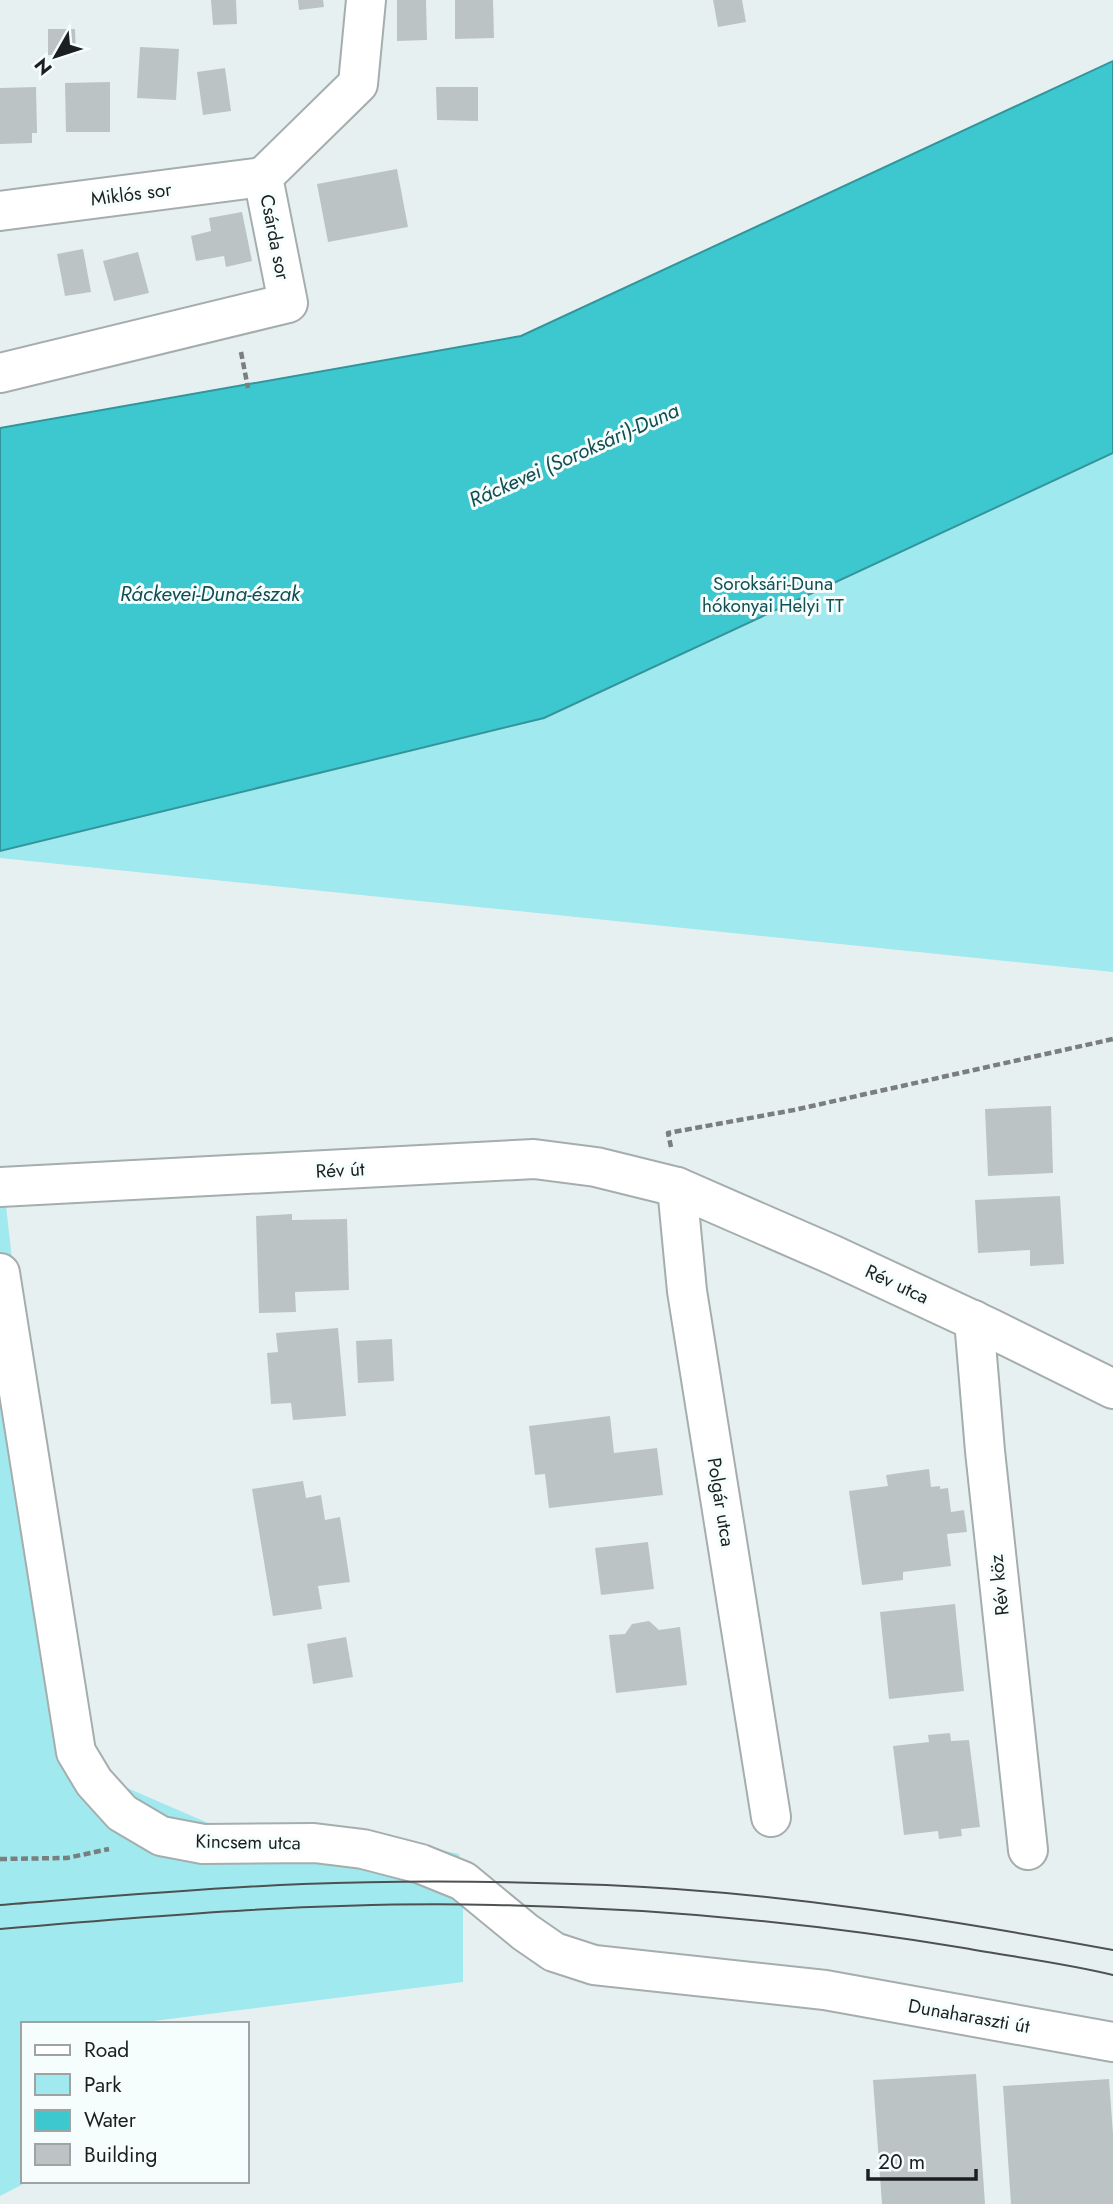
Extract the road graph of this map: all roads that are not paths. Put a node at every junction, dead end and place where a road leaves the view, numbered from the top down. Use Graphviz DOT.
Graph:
graph roads {
  1 [pos="366,0"];
  2 [pos="263,177"];
  3 [pos="0,211"];
  4 [pos="0,373"];
  5 [pos="0,1187"];
  6 [pos="677,1187"];
  7 [pos="0,1273"];
  8 [pos="974,1320"];
  9 [pos="1113,1389"];
  10 [pos="771,1817"];
  11 [pos="1028,1850"];
  12 [pos="825,1990"];
  13 [pos="1113,2042"];
  1 -- 2 [label="street, Csárda sor"];
  2 -- 3 [label="street, Miklós sor"];
  2 -- 4 [label="street, Csárda sor"];
  5 -- 6 [label="street, Rév út"];
  6 -- 8 [label="street, Rév utca"];
  6 -- 10 [label="street, Polgár utca"];
  7 -- 12 [label="street, Kincsem utca"];
  8 -- 9 [label="street, Rév utca"];
  8 -- 11 [label="street, Rév köz"];
  12 -- 13 [label="street, Dunaharaszti út"];
}
